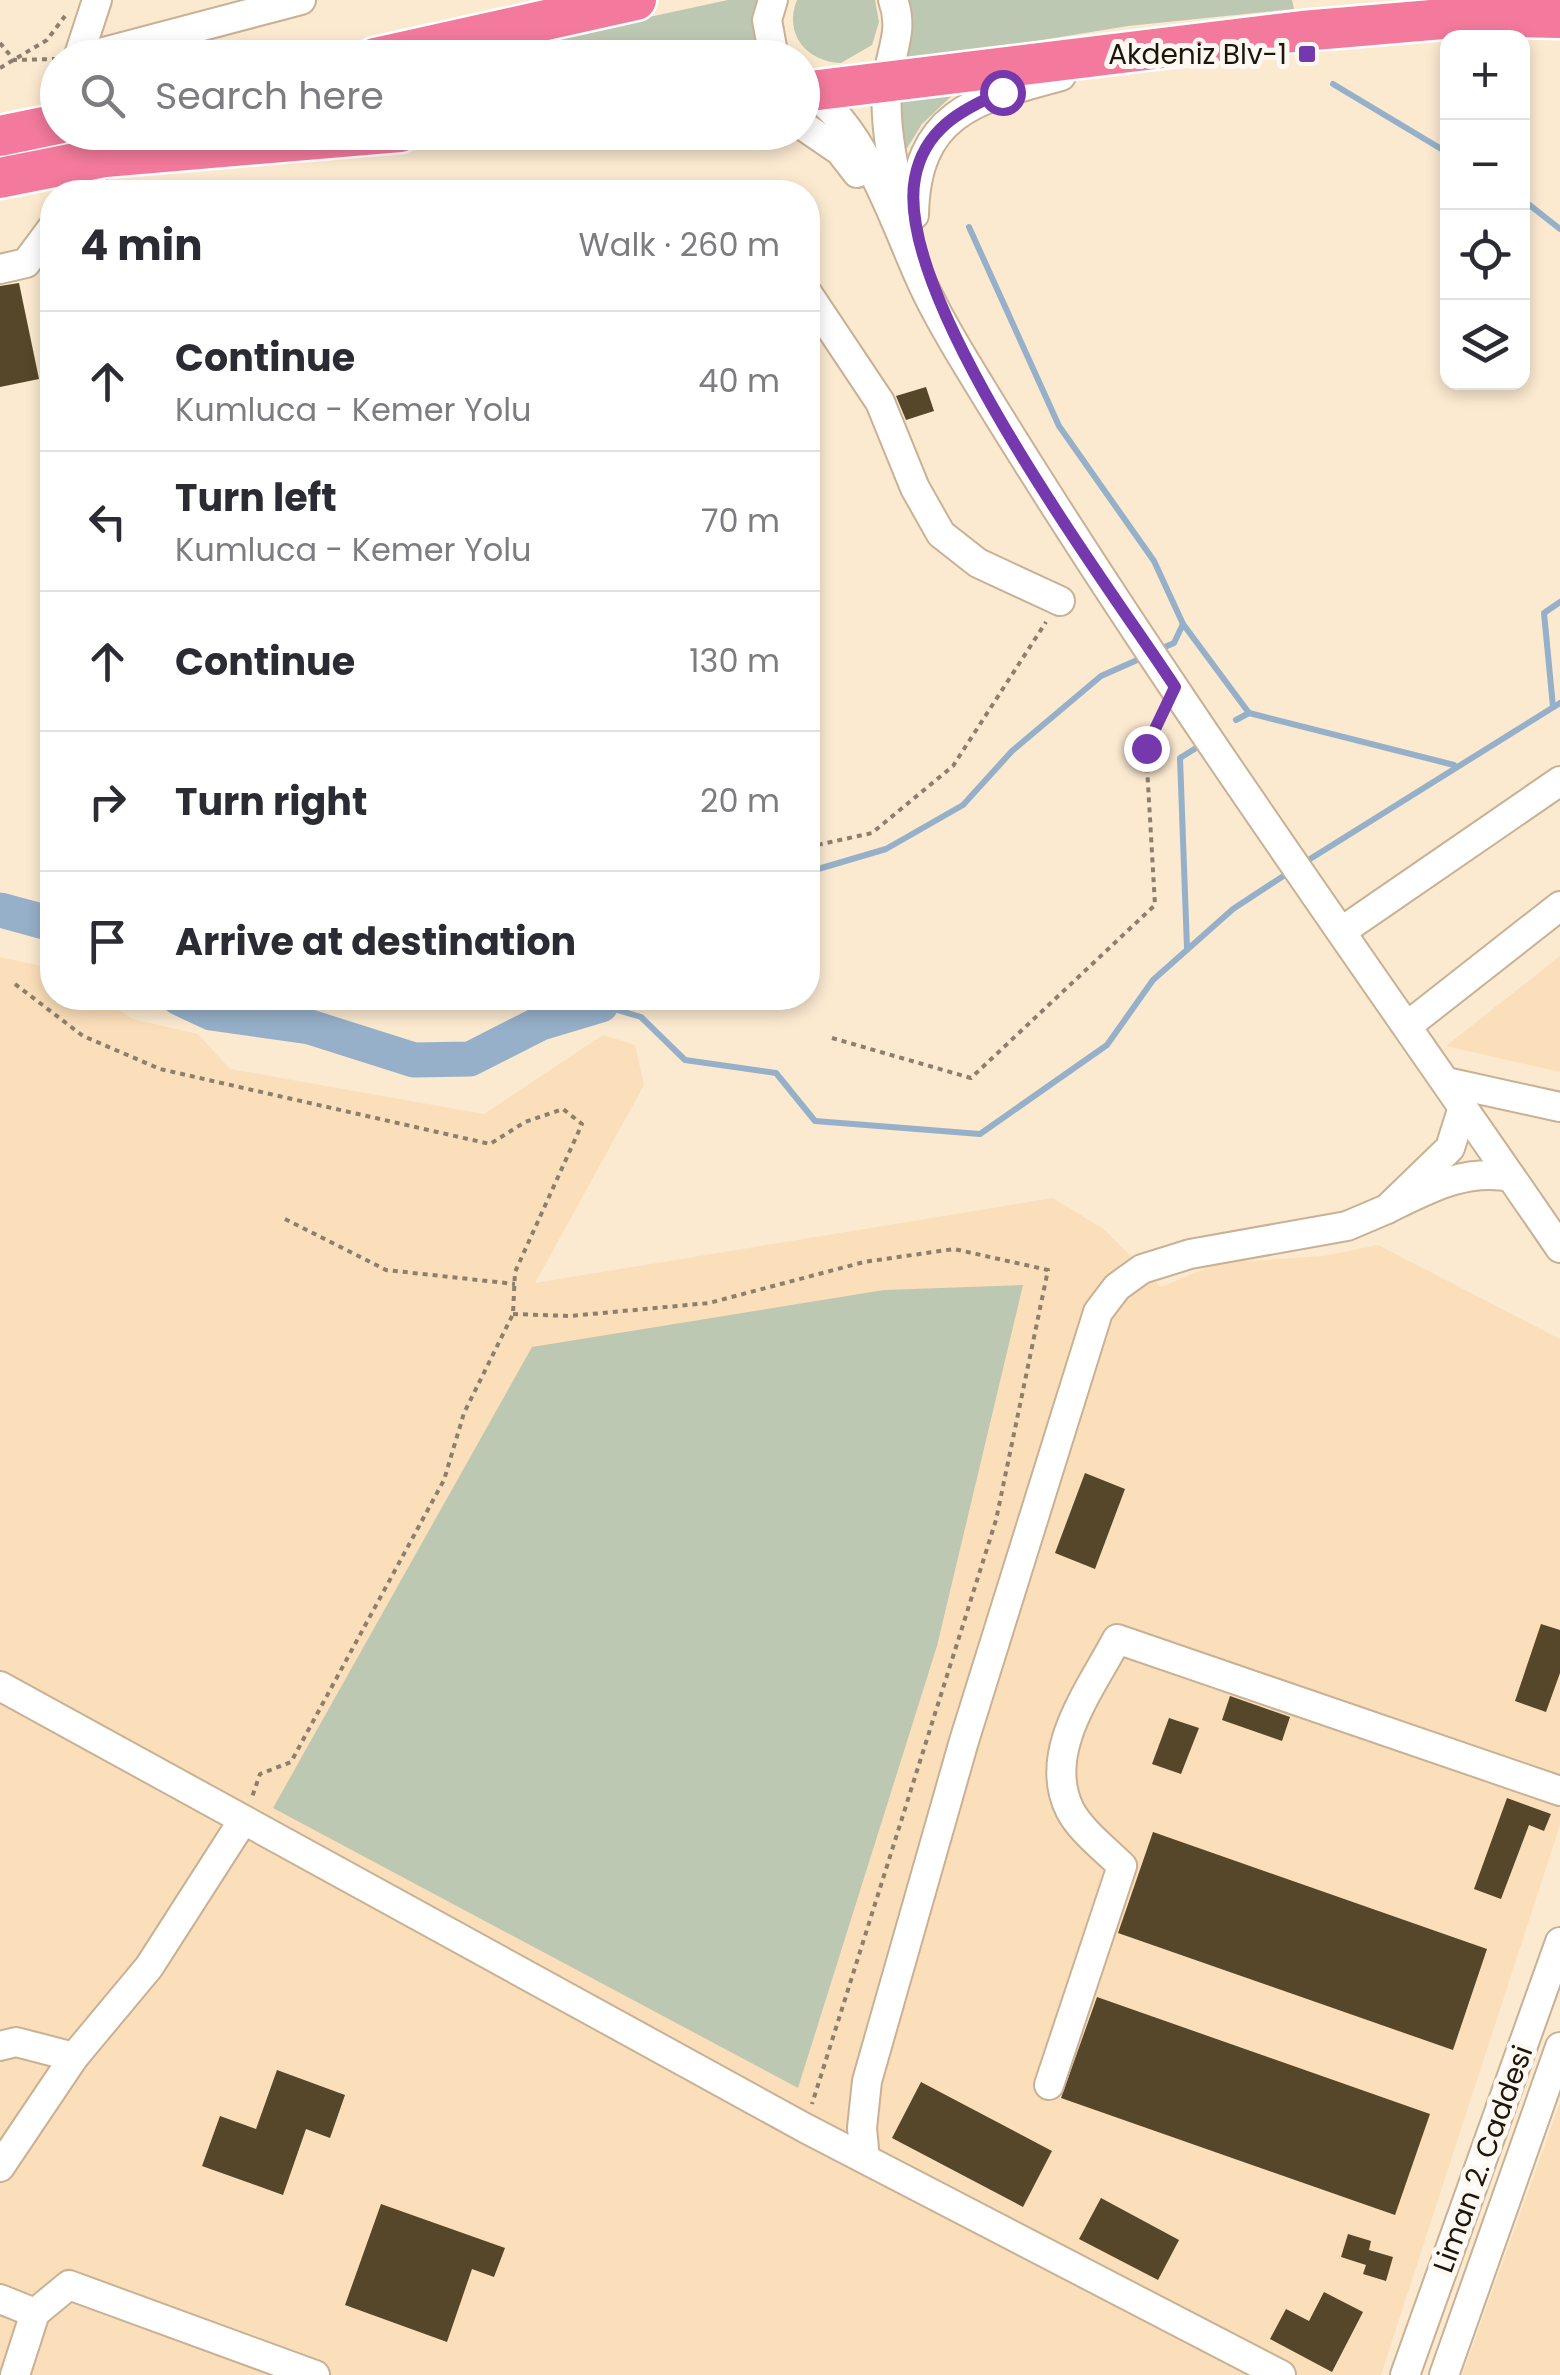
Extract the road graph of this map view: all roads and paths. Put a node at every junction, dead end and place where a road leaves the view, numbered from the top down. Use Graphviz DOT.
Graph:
graph roads {
  1 [pos="97,0"];
  2 [pos="301,0"];
  3 [pos="566,0"];
  4 [pos="636,0"];
  5 [pos="773,0"];
  6 [pos="893,0"];
  7 [pos="67,13"];
  8 [pos="1560,18"];
  9 [pos="510,29"];
  10 [pos="47,40"];
  11 [pos="85,40"];
  12 [pos="149,40"];
  13 [pos="459,40"];
  14 [pos="771,40"];
  15 [pos="0,43"];
  16 [pos="40,44"];
  17 [pos="1156,50"];
  18 [pos="40,59"];
  19 [pos="14,60"];
  20 [pos="0,68"];
  21 [pos="887,84"];
  22 [pos="820,96"];
  23 [pos="820,107"];
  24 [pos="40,128"];
  25 [pos="0,136"];
  26 [pos="187,150"];
  27 [pos="104,157"];
  28 [pos="0,178"];
  29 [pos="87,180"];
  30 [pos="40,244"];
  31 [pos="922,260"];
  32 [pos="0,268"];
  33 [pos="820,312"];
  34 [pos="964,360"];
  35 [pos="1060,601"];
  36 [pos="1172,682"];
  37 [pos="1560,781"];
  38 [pos="820,845"];
  39 [pos="1560,906"];
  40 [pos="1342,931"];
  41 [pos="15,984"];
  42 [pos="40,1003"];
  43 [pos="49,1010"];
  44 [pos="1408,1026"];
  45 [pos="832,1038"];
  46 [pos="1446,1082"];
  47 [pos="1463,1107"];
  48 [pos="1560,1108"];
  49 [pos="1511,1177"];
  50 [pos="1387,1208"];
  51 [pos="285,1218"];
  52 [pos="1560,1248"];
  53 [pos="514,1284"];
  54 [pos="513,1314"];
  55 [pos="0,1686"];
  56 [pos="1560,1791"];
  57 [pos="242,1822"];
  58 [pos="1560,1942"];
  59 [pos="0,2046"];
  60 [pos="1560,2047"];
  61 [pos="74,2057"];
  62 [pos="1049,2084"];
  63 [pos="805,2128"];
  64 [pos="865,2159"];
  65 [pos="0,2167"];
  66 [pos="0,2299"];
  67 [pos="36,2313"];
  68 [pos="16,2375"];
  69 [pos="316,2375"];
  70 [pos="1281,2375"];
  71 [pos="1405,2375"];
  72 [pos="1444,2375"];
  1 -- 11 [label="street"];
  2 -- 12 [label="street"];
  3 -- 9 [label="street"];
  4 -- 9 [label="highway"];
  5 -- 14 [label="street"];
  6 -- 21 [label="street"];
  7 -- 10 [label="path"];
  8 -- 17 [label="highway"];
  9 -- 13 [label="highway"];
  15 -- 19 [label="path"];
  16 -- 19 [label="path"];
  17 -- 21 [label="highway"];
  17 -- 31 [label="street"];
  18 -- 19 [label="path"];
  19 -- 20 [label="path"];
  21 -- 22 [label="highway"];
  21 -- 31 [label="street"];
  23 -- 34 [label="street"];
  24 -- 25 [label="highway"];
  26 -- 27 [label="highway"];
  27 -- 28 [label="highway"];
  27 -- 29 [label="street"];
  30 -- 32 [label="street"];
  31 -- 34 [label="street"];
  33 -- 35 [label="street"];
  34 -- 36 [label="street"];
  35 -- 38 [label="path"];
  36 -- 40 [label="street"];
  36 -- 45 [label="path"];
  37 -- 40 [label="street"];
  39 -- 44 [label="street"];
  40 -- 44 [label="street"];
  41 -- 42 [label="path"];
  43 -- 53 [label="path"];
  44 -- 46 [label="street"];
  46 -- 47 [label="street"];
  46 -- 48 [label="street"];
  47 -- 49 [label="street"];
  47 -- 50 [label="street"];
  49 -- 50 [label="street"];
  49 -- 52 [label="street"];
  50 -- 64 [label="street"];
  51 -- 53 [label="path"];
  53 -- 54 [label="path"];
  54 -- 57 [label="path"];
  54 -- 63 [label="path"];
  55 -- 57 [label="street"];
  56 -- 62 [label="street"];
  57 -- 61 [label="street"];
  57 -- 63 [label="street"];
  58 -- 71 [label="street, Liman 2. Caddesi"];
  59 -- 61 [label="street"];
  60 -- 72 [label="street, Liman 2. Caddesi"];
  61 -- 65 [label="street"];
  63 -- 64 [label="street"];
  64 -- 70 [label="street"];
  66 -- 67 [label="street"];
  67 -- 68 [label="street"];
  67 -- 69 [label="street"];
}
